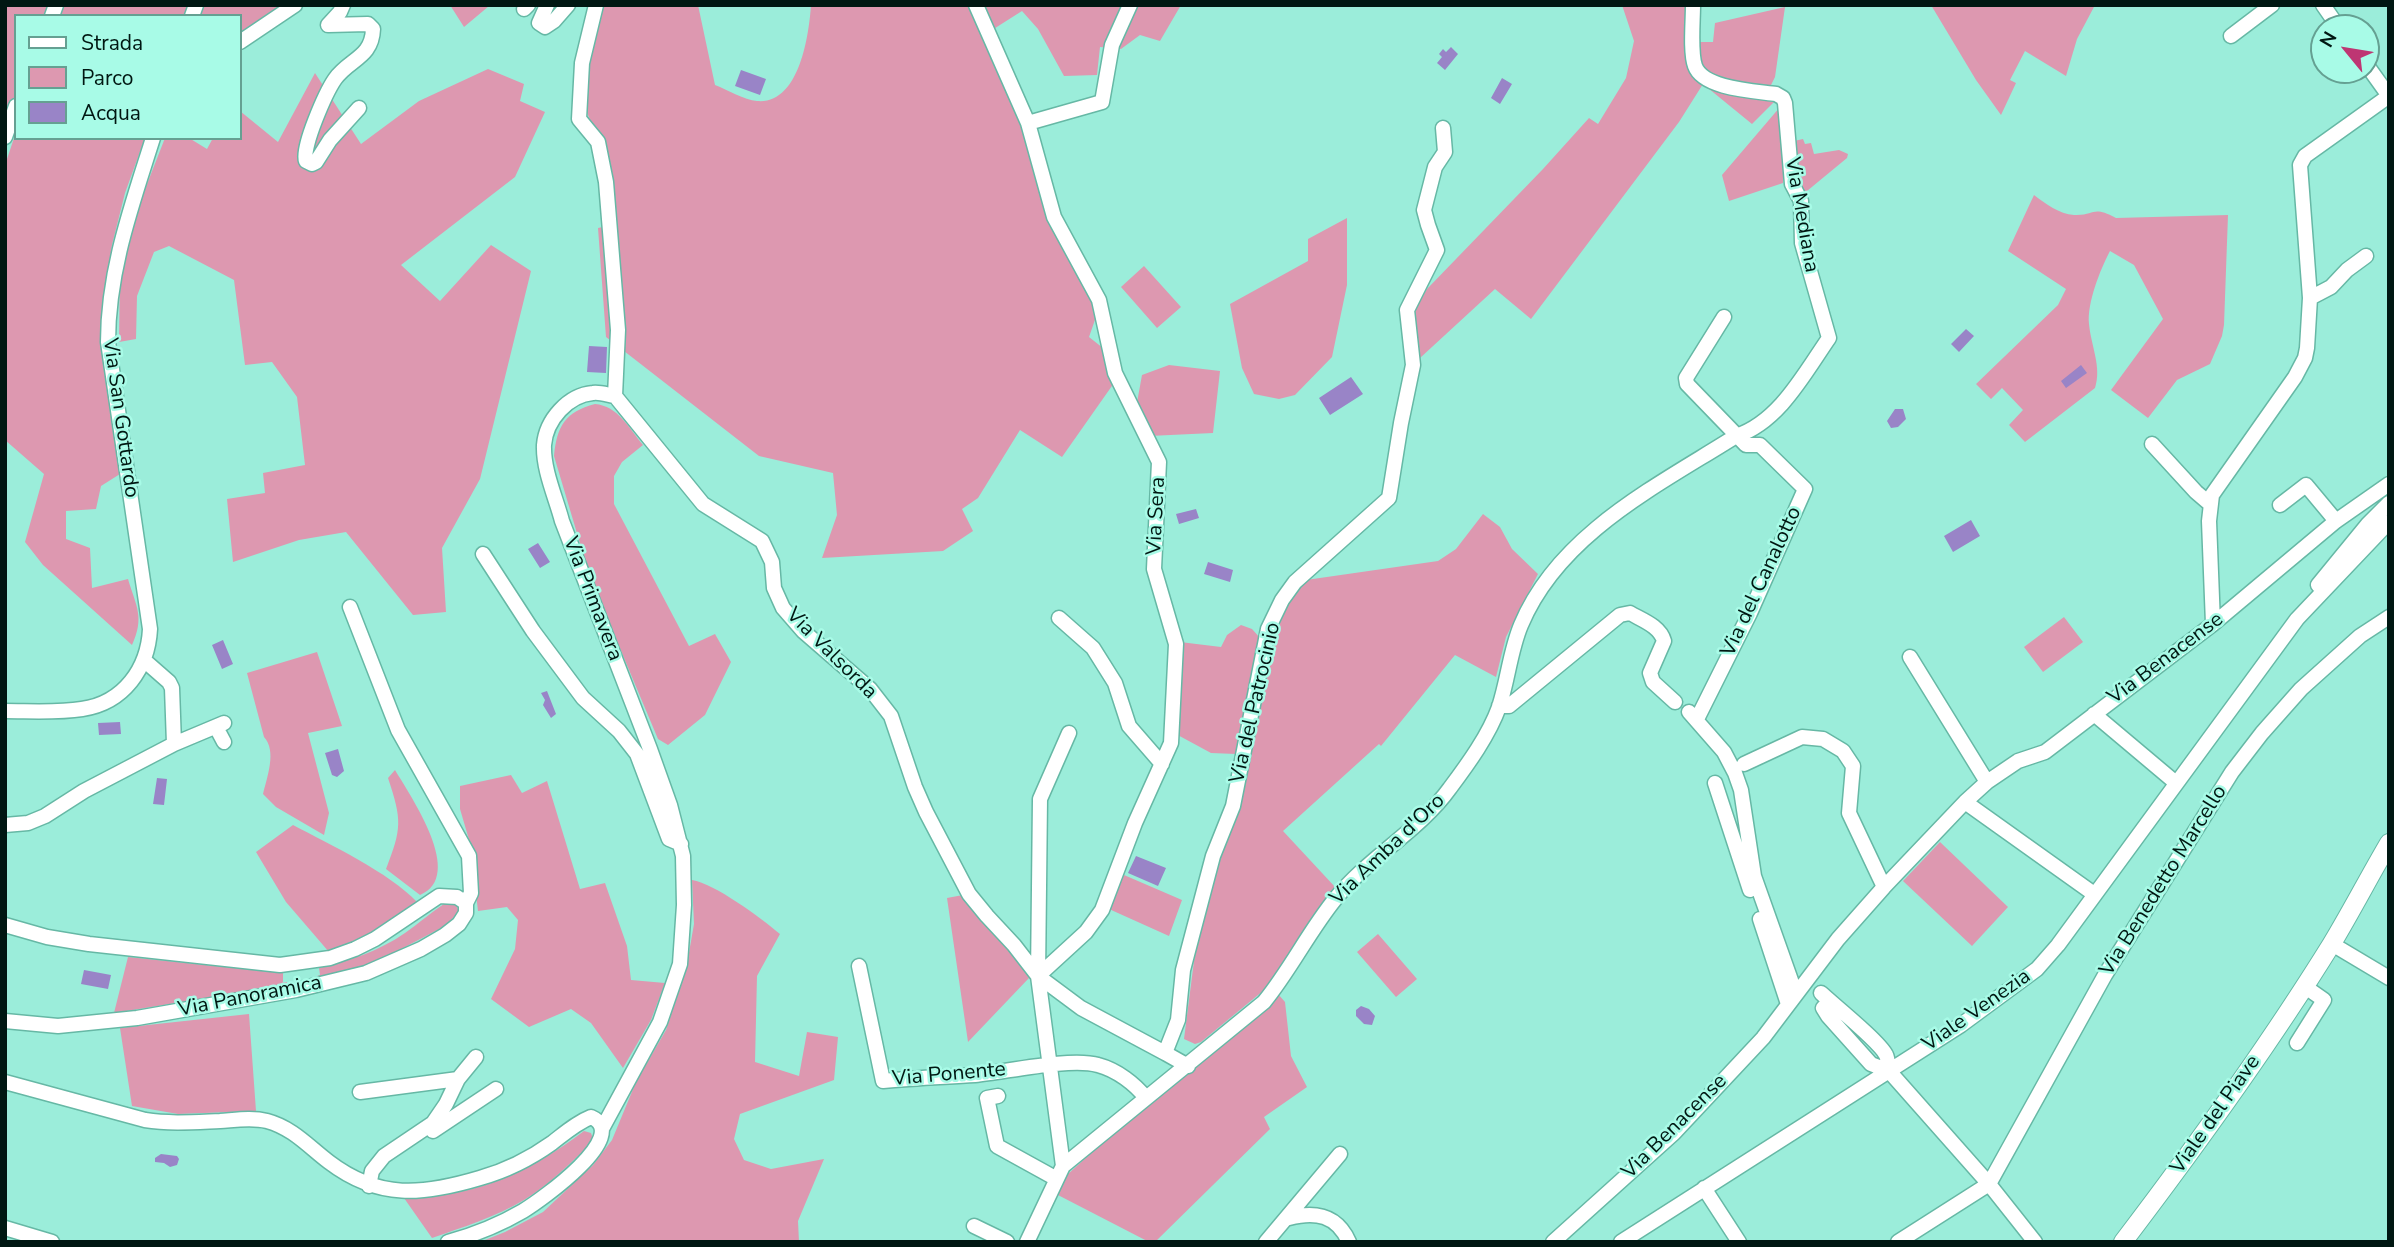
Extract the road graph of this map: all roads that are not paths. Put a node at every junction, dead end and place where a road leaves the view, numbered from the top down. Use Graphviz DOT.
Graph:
graph roads {
  1 [pos="295,5"];
  2 [pos="343,5"];
  3 [pos="547,5"];
  4 [pos="568,5"];
  5 [pos="596,5"];
  6 [pos="976,5"];
  7 [pos="1130,5"];
  8 [pos="1693,5"];
  9 [pos="2272,5"];
  10 [pos="2231,36"];
  11 [pos="242,41"];
  12 [pos="2389,96"];
  13 [pos="359,108"];
  14 [pos="14,112"];
  15 [pos="1028,124"];
  16 [pos="1443,128"];
  17 [pos="5,138"];
  18 [pos="152,140"];
  19 [pos="2366,256"];
  20 [pos="2310,298"];
  21 [pos="1724,317"];
  22 [pos="1829,338"];
  23 [pos="615,396"];
  24 [pos="1736,436"];
  25 [pos="2152,444"];
  26 [pos="2389,484"];
  27 [pos="2210,504"];
  28 [pos="2280,505"];
  29 [pos="2387,505"];
  30 [pos="2355,509"];
  31 [pos="2336,522"];
  32 [pos="2389,522"];
  33 [pos="2368,524"];
  34 [pos="483,554"];
  35 [pos="350,607"];
  36 [pos="2389,617"];
  37 [pos="1059,618"];
  38 [pos="2297,619"];
  39 [pos="2213,624"];
  40 [pos="1910,657"];
  41 [pos="145,661"];
  42 [pos="1675,702"];
  43 [pos="1499,706"];
  44 [pos="5,711"];
  45 [pos="2094,714"];
  46 [pos="1069,733"];
  47 [pos="223,742"];
  48 [pos="174,744"];
  49 [pos="1162,764"];
  50 [pos="1744,764"];
  51 [pos="1987,782"];
  52 [pos="1715,783"];
  53 [pos="2176,783"];
  54 [pos="1965,802"];
  55 [pos="5,825"];
  56 [pos="681,845"];
  57 [pos="2387,852"];
  58 [pos="1884,887"];
  59 [pos="2094,894"];
  60 [pos="466,902"];
  61 [pos="5,925"];
  62 [pos="2332,944"];
  63 [pos="859,966"];
  64 [pos="1038,976"];
  65 [pos="2389,978"];
  66 [pos="2304,986"];
  67 [pos="1798,991"];
  68 [pos="1823,1001"];
  69 [pos="1788,1004"];
  70 [pos="5,1021"];
  71 [pos="2297,1042"];
  72 [pos="1165,1053"];
  73 [pos="476,1056"];
  74 [pos="1049,1066"];
  75 [pos="1188,1066"];
  76 [pos="1889,1071"];
  77 [pos="458,1079"];
  78 [pos="5,1082"];
  79 [pos="496,1089"];
  80 [pos="360,1092"];
  81 [pos="998,1096"];
  82 [pos="1146,1098"];
  83 [pos="603,1127"];
  84 [pos="1340,1154"];
  85 [pos="379,1161"];
  86 [pos="1059,1172"];
  87 [pos="1989,1184"];
  88 [pos="369,1186"];
  89 [pos="1704,1188"];
  90 [pos="1289,1218"];
  91 [pos="974,1226"];
  92 [pos="5,1228"];
  93 [pos="52,1242"];
  94 [pos="448,1242"];
  95 [pos="1007,1242"];
  96 [pos="1027,1242"];
  97 [pos="1266,1242"];
  98 [pos="1349,1242"];
  99 [pos="1553,1242"];
  100 [pos="1621,1242"];
  101 [pos="1739,1242"];
  102 [pos="1898,1242"];
  103 [pos="2035,1242"];
  104 [pos="2123,1242"];
  1 -- 11 [label="street"];
  2 -- 13 [label="street"];
  3 -- 4 [label="street"];
  5 -- 23 [label="street"];
  6 -- 15 [label="street, Via Sera"];
  7 -- 15 [label="street"];
  8 -- 22 [label="street, Via Mediana"];
  9 -- 10 [label="street"];
  12 -- 20 [label="street"];
  14 -- 17 [label="street"];
  15 -- 49 [label="street, Via Sera"];
  16 -- 72 [label="street, Via del Patrocinio"];
  18 -- 41 [label="street, Via San Gottardo"];
  19 -- 20 [label="street"];
  20 -- 27 [label="street"];
  21 -- 24 [label="street"];
  22 -- 24 [label="street, Via Amba d'Oro"];
  23 -- 56 [label="street, Via Primavera"];
  23 -- 64 [label="street, Via Valsorda"];
  24 -- 43 [label="street, Via Amba d'Oro"];
  24 -- 67 [label="street, Via del Canalotto"];
  25 -- 27 [label="street"];
  26 -- 30 [label="street, Via Benacense"];
  27 -- 39 [label="street"];
  28 -- 31 [label="street"];
  29 -- 30 [label="street"];
  29 -- 33 [label="street, Viale Venezia"];
  30 -- 31 [label="street, Via Benacense"];
  30 -- 33 [label="street"];
  31 -- 39 [label="street, Via Benacense"];
  32 -- 38 [label="street, Viale Venezia"];
  33 -- 38 [label="street, Viale Venezia"];
  34 -- 56 [label="street"];
  35 -- 60 [label="street, Via Panoramica"];
  36 -- 87 [label="street, Via Benedetto Marcello"];
  37 -- 49 [label="street"];
  38 -- 53 [label="street, Viale Venezia"];
  39 -- 45 [label="street, Via Benacense"];
  40 -- 51 [label="street"];
  41 -- 44 [label="street"];
  41 -- 48 [label="street"];
  42 -- 43 [label="street"];
  43 -- 75 [label="street, Via Amba d'Oro"];
  45 -- 51 [label="street, Via Benacense"];
  45 -- 53 [label="street"];
  46 -- 64 [label="street"];
  47 -- 48 [label="street"];
  48 -- 55 [label="street"];
  49 -- 64 [label="street, Via Sera"];
  50 -- 58 [label="street"];
  51 -- 54 [label="street, Via Benacense"];
  52 -- 69 [label="street"];
  53 -- 59 [label="street, Viale Venezia"];
  54 -- 58 [label="street, Via Benacense"];
  54 -- 59 [label="street"];
  56 -- 83 [label="street, Via Primavera"];
  57 -- 62 [label="main road, Viale del Piave"];
  58 -- 67 [label="street, Via Benacense"];
  59 -- 76 [label="street, Viale Venezia"];
  60 -- 61 [label="street, Via Panoramica"];
  60 -- 70 [label="street, Via Panoramica"];
  62 -- 65 [label="street"];
  62 -- 66 [label="main road, Viale del Piave"];
  63 -- 74 [label="street, Via Ponente"];
  64 -- 72 [label="street, Via Valsorda"];
  64 -- 74 [label="street"];
  66 -- 71 [label="street"];
  66 -- 104 [label="main road, Viale del Piave"];
  67 -- 69 [label="street, Via Benacense"];
  68 -- 76 [label="street"];
  69 -- 99 [label="street, Via Benacense"];
  72 -- 75 [label="street"];
  73 -- 77 [label="street"];
  74 -- 82 [label="street"];
  74 -- 86 [label="street"];
  75 -- 82 [label="street, Via Amba d'Oro"];
  76 -- 87 [label="street"];
  76 -- 89 [label="street, Viale Venezia"];
  77 -- 80 [label="street"];
  77 -- 85 [label="street"];
  78 -- 88 [label="street"];
  79 -- 85 [label="street"];
  81 -- 86 [label="street"];
  82 -- 86 [label="street, Via Amba d'Oro"];
  83 -- 88 [label="street"];
  83 -- 94 [label="street"];
  84 -- 90 [label="street"];
  85 -- 88 [label="street"];
  86 -- 96 [label="street, Via Amba d'Oro"];
  87 -- 102 [label="street"];
  87 -- 103 [label="street"];
  89 -- 100 [label="street, Viale Venezia"];
  89 -- 101 [label="street"];
  90 -- 97 [label="street"];
  90 -- 98 [label="street"];
  91 -- 95 [label="street"];
  92 -- 93 [label="street"];
}
